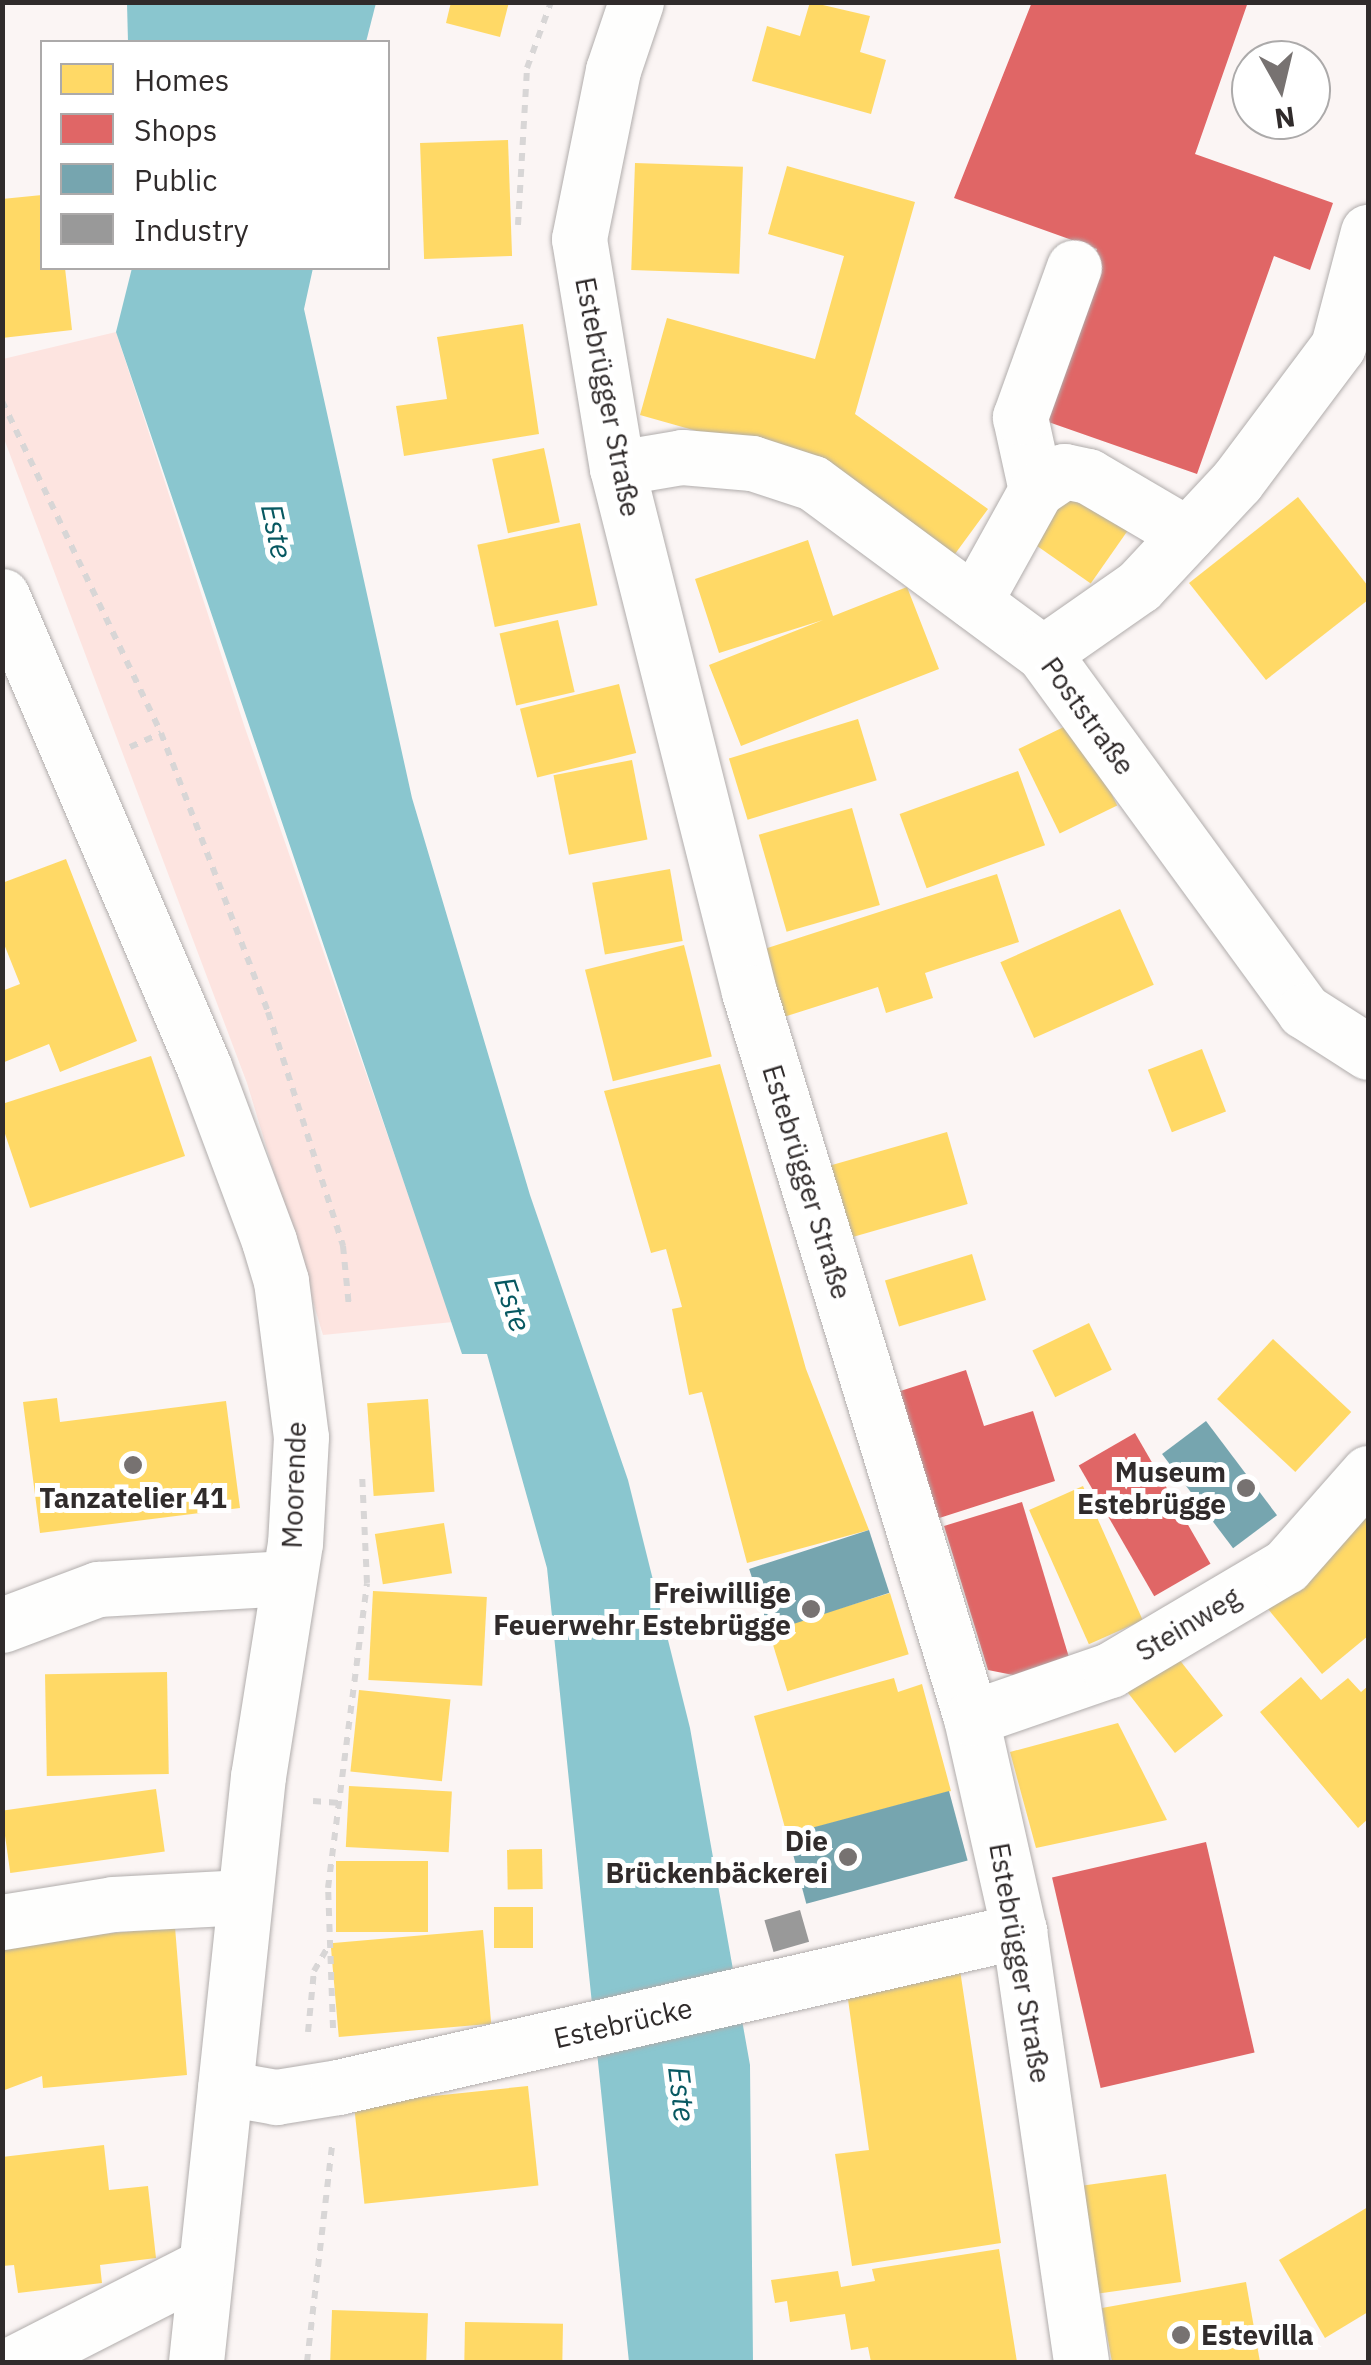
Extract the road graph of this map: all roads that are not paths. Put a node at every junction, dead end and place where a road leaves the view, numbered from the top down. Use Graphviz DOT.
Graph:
graph roads {
  1 [pos="636,2"];
  2 [pos="1368,232"];
  3 [pos="1074,267"];
  4 [pos="618,468"];
  5 [pos="1036,490"];
  6 [pos="1187,534"];
  7 [pos="2,596"];
  8 [pos="974,602"];
  9 [pos="1044,652"];
  10 [pos="1368,1052"];
  11 [pos="1368,1473"];
  12 [pos="288,1578"];
  13 [pos="2,1625"];
  14 [pos="971,1718"];
  15 [pos="244,1897"];
  16 [pos="2,1922"];
  17 [pos="1018,1931"];
  18 [pos="225,2088"];
  19 [pos="206,2265"];
  20 [pos="16,2362"];
  21 [pos="196,2362"];
  22 [pos="1081,2362"];
  1 -- 4 [label="street, Estebrügger Straße"];
  2 -- 6 [label="street"];
  3 -- 5 [label="street"];
  4 -- 8 [label="street, Poststraße"];
  4 -- 14 [label="street, Estebrügger Straße"];
  5 -- 6 [label="street"];
  5 -- 8 [label="street"];
  6 -- 9 [label="street"];
  7 -- 12 [label="street, Moorende"];
  8 -- 9 [label="street, Poststraße"];
  9 -- 10 [label="street, Poststraße"];
  11 -- 14 [label="street, Steinweg"];
  12 -- 13 [label="street"];
  12 -- 15 [label="street, Moorende"];
  14 -- 17 [label="street, Estebrügger Straße"];
  15 -- 16 [label="street"];
  15 -- 18 [label="street, Moorende"];
  17 -- 18 [label="street, Estebrücke"];
  17 -- 22 [label="street, Estebrügger Straße"];
  18 -- 19 [label="street, Moorende"];
  19 -- 20 [label="street"];
  19 -- 21 [label="street, Moorende"];
}
